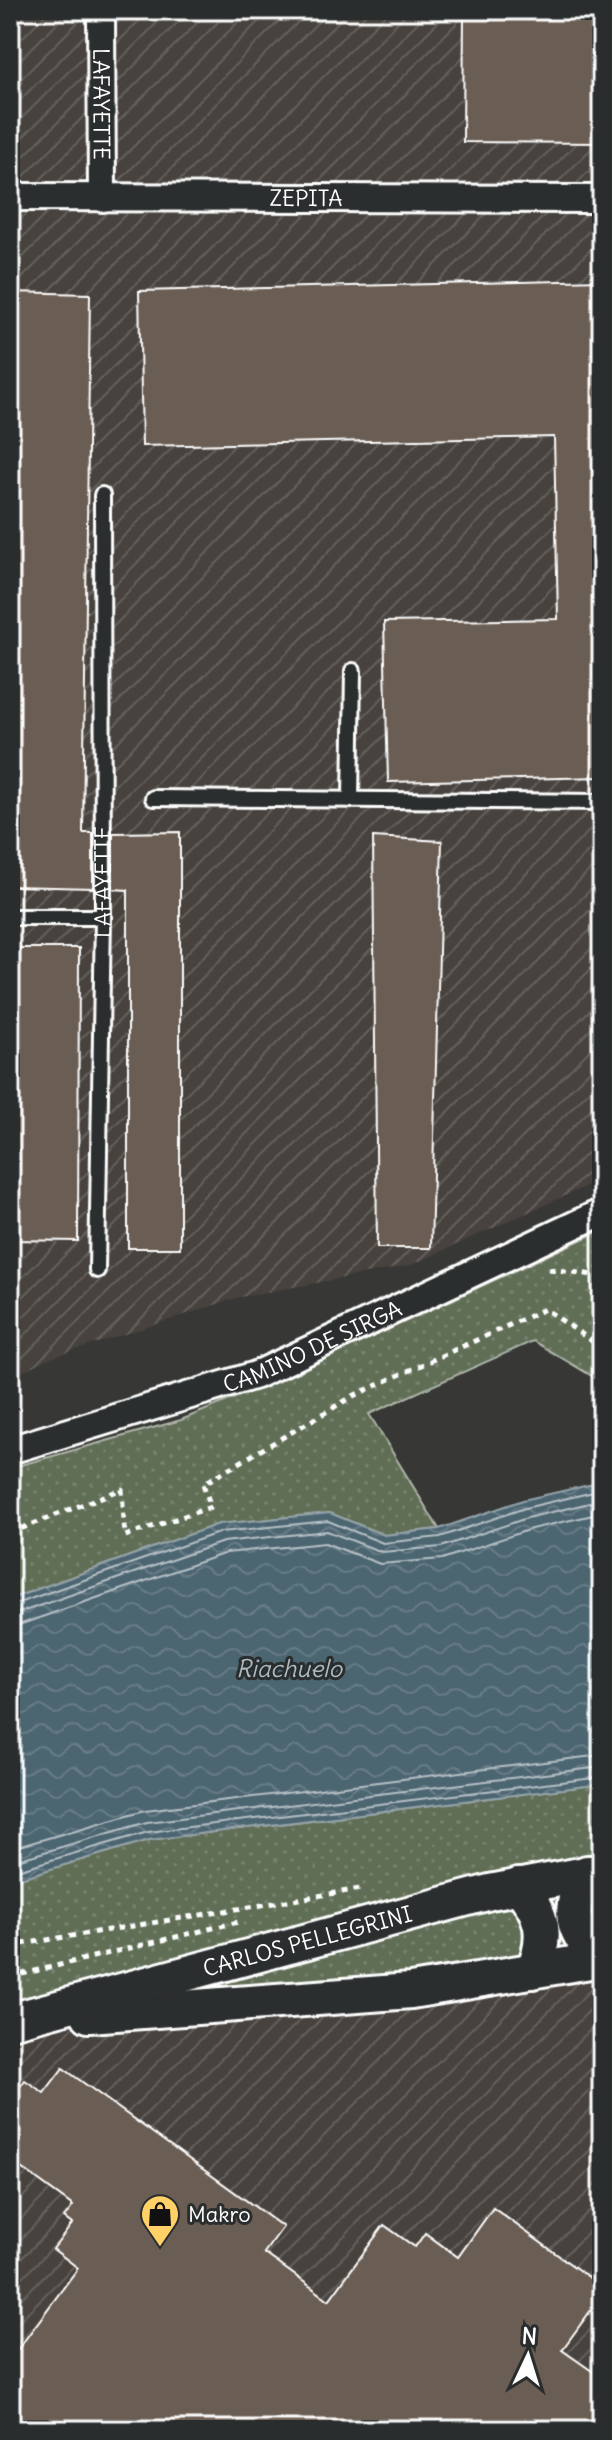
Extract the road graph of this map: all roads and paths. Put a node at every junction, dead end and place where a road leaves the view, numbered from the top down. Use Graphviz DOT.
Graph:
graph roads {
  1 [pos="101,10"];
  2 [pos="10,197"];
  3 [pos="102,198"];
  4 [pos="602,199"];
  5 [pos="102,495"];
  6 [pos="353,671"];
  7 [pos="153,798"];
  8 [pos="351,800"];
  9 [pos="602,802"];
  10 [pos="10,917"];
  11 [pos="103,917"];
  12 [pos="602,1212"];
  13 [pos="97,1270"];
  14 [pos="602,1348"];
  15 [pos="10,1450"];
  16 [pos="10,1533"];
  17 [pos="594,1872"];
  18 [pos="518,1886"];
  19 [pos="286,1910"];
  20 [pos="240,1921"];
  21 [pos="10,1946"];
  22 [pos="601,1960"];
  23 [pos="533,1971"];
  24 [pos="10,1977"];
  25 [pos="12,2020"];
  1 -- 3 [label="street, LAFAYETTE"];
  2 -- 3 [label="street, ZEPITA"];
  3 -- 4 [label="street, ZEPITA"];
  5 -- 11 [label="lane, LAFAYETTE"];
  6 -- 8 [label="lane"];
  7 -- 8 [label="lane"];
  8 -- 9 [label="lane"];
  10 -- 11 [label="lane"];
  11 -- 13 [label="lane, LAFAYETTE"];
  12 -- 15 [label="street, CAMINO DE SIRGA"];
  14 -- 16 [label="path"];
  17 -- 18 [label="street, CARLOS PELLEGRINI"];
  17 -- 22 [label="street"];
  18 -- 23 [label="street"];
  18 -- 25 [label="street, CARLOS PELLEGRINI"];
  19 -- 21 [label="path"];
  20 -- 24 [label="path"];
  22 -- 23 [label="street, CARLOS PELLEGRINI"];
  23 -- 25 [label="street, CARLOS PELLEGRINI"];
}
